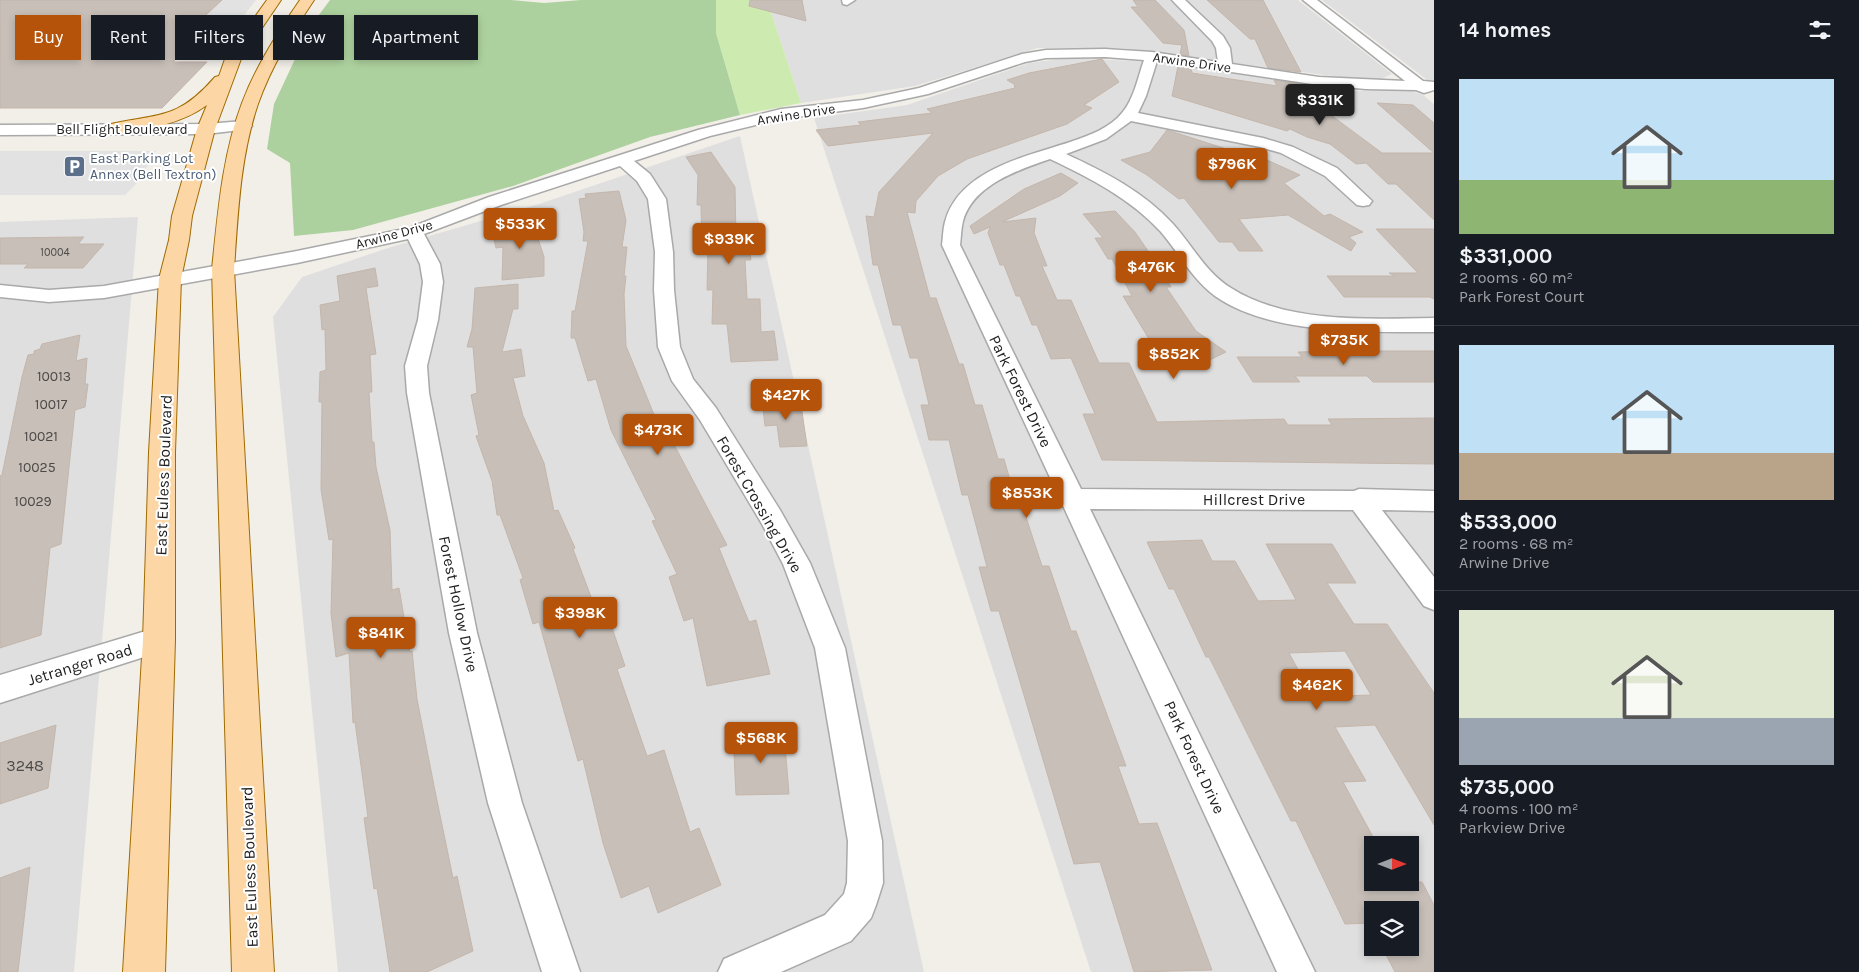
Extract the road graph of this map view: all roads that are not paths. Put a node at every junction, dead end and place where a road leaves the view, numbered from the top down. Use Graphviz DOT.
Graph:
graph roads {
  1 [pos="274,0"];
  2 [pos="307,0"];
  3 [pos="1178,0"];
  4 [pos="1309,0"];
  5 [pos="263,15"];
  6 [pos="1152,56"];
  7 [pos="233,60"];
  8 [pos="1226,67"];
  9 [pos="1427,86"];
  10 [pos="1434,96"];
  11 [pos="1128,116"];
  12 [pos="244,126"];
  13 [pos="113,128"];
  14 [pos="206,129"];
  15 [pos="0,130"];
  16 [pos="1052,154"];
  17 [pos="623,160"];
  18 [pos="1363,201"];
  19 [pos="414,232"];
  20 [pos="224,269"];
  21 [pos="170,279"];
  22 [pos="8,292"];
  23 [pos="0,308"];
  24 [pos="1434,325"];
  25 [pos="1073,499"];
  26 [pos="1359,499"];
  27 [pos="1434,501"];
  28 [pos="1434,598"];
  29 [pos="159,640"];
  30 [pos="0,689"];
  31 [pos="144,972"];
  32 [pos="254,972"];
  33 [pos="561,972"];
  34 [pos="737,972"];
  35 [pos="1296,972"];
  1 -- 5 [label="main road, East Euless Boulevard"];
  2 -- 12 [label="main road, East Euless Boulevard"];
  3 -- 8 [label="street"];
  4 -- 9 [label="street"];
  6 -- 8 [label="street, Arwine Drive"];
  6 -- 11 [label="street, Park Forest Drive"];
  6 -- 17 [label="street, Arwine Drive"];
  7 -- 13 [label="main road"];
  7 -- 14 [label="main road, East Euless Boulevard"];
  8 -- 9 [label="street, Arwine Drive"];
  9 -- 10 [label="street"];
  11 -- 16 [label="street, Park Forest Drive"];
  11 -- 18 [label="street"];
  12 -- 14 [label="street, Bell Flight Boulevard"];
  12 -- 20 [label="main road, East Euless Boulevard"];
  13 -- 14 [label="street, Bell Flight Boulevard"];
  13 -- 15 [label="street, Bell Flight Boulevard"];
  14 -- 21 [label="main road, East Euless Boulevard"];
  16 -- 24 [label="street"];
  16 -- 25 [label="street, Park Forest Drive"];
  17 -- 19 [label="street, Arwine Drive"];
  17 -- 34 [label="street, Forest Crossing Drive"];
  19 -- 20 [label="street, Arwine Drive"];
  19 -- 33 [label="street, Forest Hollow Drive"];
  20 -- 21 [label="street, Arwine Drive"];
  20 -- 32 [label="main road, East Euless Boulevard"];
  21 -- 22 [label="street, Arwine Drive"];
  21 -- 29 [label="main road, East Euless Boulevard"];
  22 -- 23 [label="street"];
  25 -- 26 [label="street, Hillcrest Drive"];
  25 -- 35 [label="street, Park Forest Drive"];
  26 -- 27 [label="street, Hillcrest Drive"];
  26 -- 28 [label="street"];
  29 -- 30 [label="street, Jetranger Road"];
  29 -- 31 [label="main road, East Euless Boulevard"];
}
